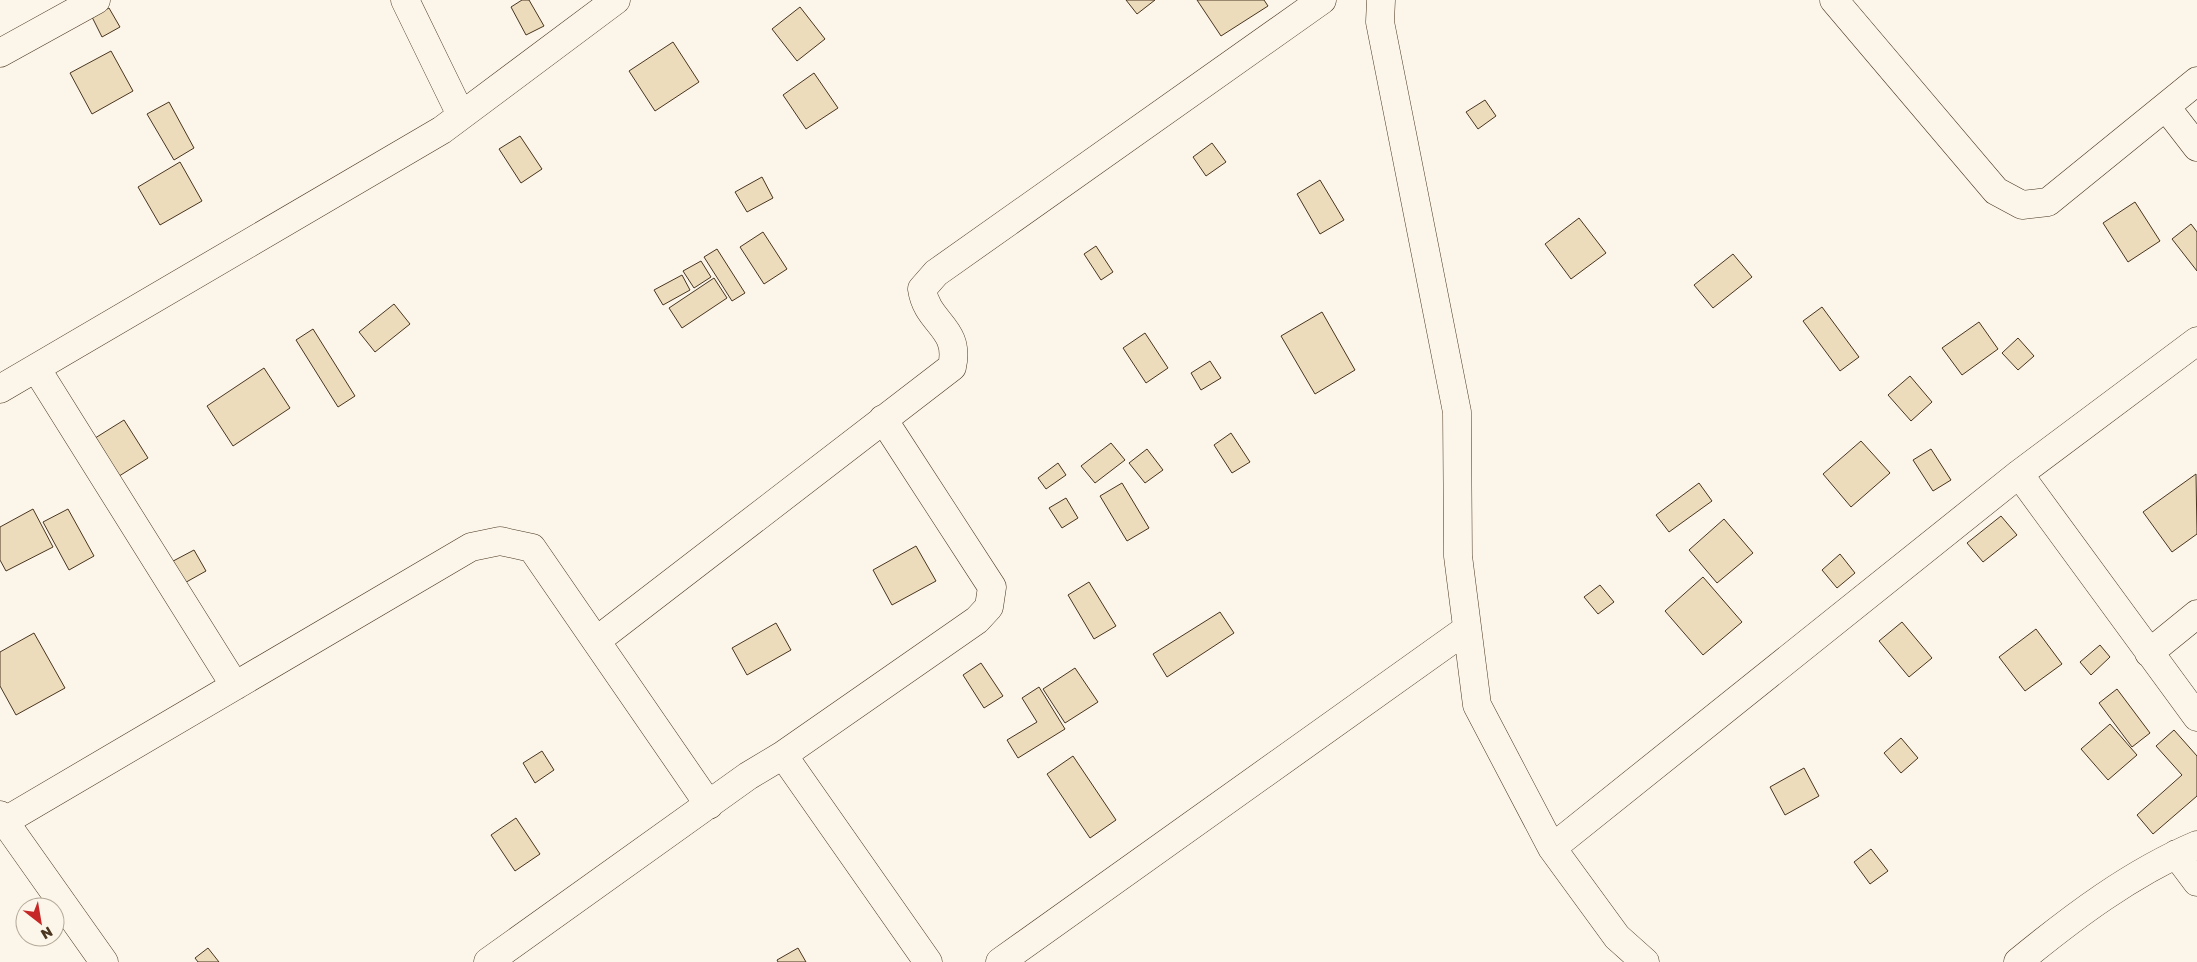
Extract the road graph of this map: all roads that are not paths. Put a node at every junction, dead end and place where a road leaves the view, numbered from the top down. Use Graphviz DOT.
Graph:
graph roads {
  1 [pos="96,0"];
  2 [pos="405,0"];
  3 [pos="616,0"];
  4 [pos="1322,0"];
  5 [pos="1381,0"];
  6 [pos="1834,0"];
  7 [pos="0,53"];
  8 [pos="2197,81"];
  9 [pos="2166,107"];
  10 [pos="461,115"];
  11 [pos="2197,147"];
  12 [pos="2197,340"];
  13 [pos="36,368"];
  14 [pos="0,389"];
  15 [pos="883,420"];
  16 [pos="2019,474"];
  17 [pos="2197,614"];
  18 [pos="1467,629"];
  19 [pos="596,641"];
  20 [pos="2149,653"];
  21 [pos="235,686"];
  22 [pos="2197,717"];
  23 [pos="783,755"];
  24 [pos="709,805"];
  25 [pos="1,820"];
  26 [pos="1552,848"];
  27 [pos="2187,849"];
  28 [pos="2197,882"];
  29 [pos="104,962"];
  30 [pos="488,962"];
  31 [pos="928,962"];
  32 [pos="1000,962"];
  33 [pos="1645,962"];
  34 [pos="2018,962"];
  1 -- 7 [label="street"];
  2 -- 10 [label="street"];
  3 -- 10 [label="street"];
  4 -- 15 [label="street"];
  5 -- 18 [label="street"];
  6 -- 9 [label="street"];
  8 -- 9 [label="street"];
  9 -- 11 [label="street"];
  10 -- 13 [label="street"];
  12 -- 16 [label="street"];
  13 -- 14 [label="street"];
  13 -- 21 [label="street"];
  15 -- 19 [label="street"];
  15 -- 23 [label="street"];
  16 -- 20 [label="street"];
  16 -- 26 [label="street"];
  17 -- 20 [label="street"];
  18 -- 26 [label="street"];
  18 -- 32 [label="street"];
  19 -- 21 [label="street"];
  19 -- 24 [label="street"];
  20 -- 22 [label="street"];
  21 -- 25 [label="street"];
  23 -- 24 [label="street"];
  23 -- 31 [label="street"];
  24 -- 30 [label="street"];
  25 -- 29 [label="street"];
  26 -- 33 [label="street"];
  27 -- 28 [label="street"];
  27 -- 34 [label="street"];
}
